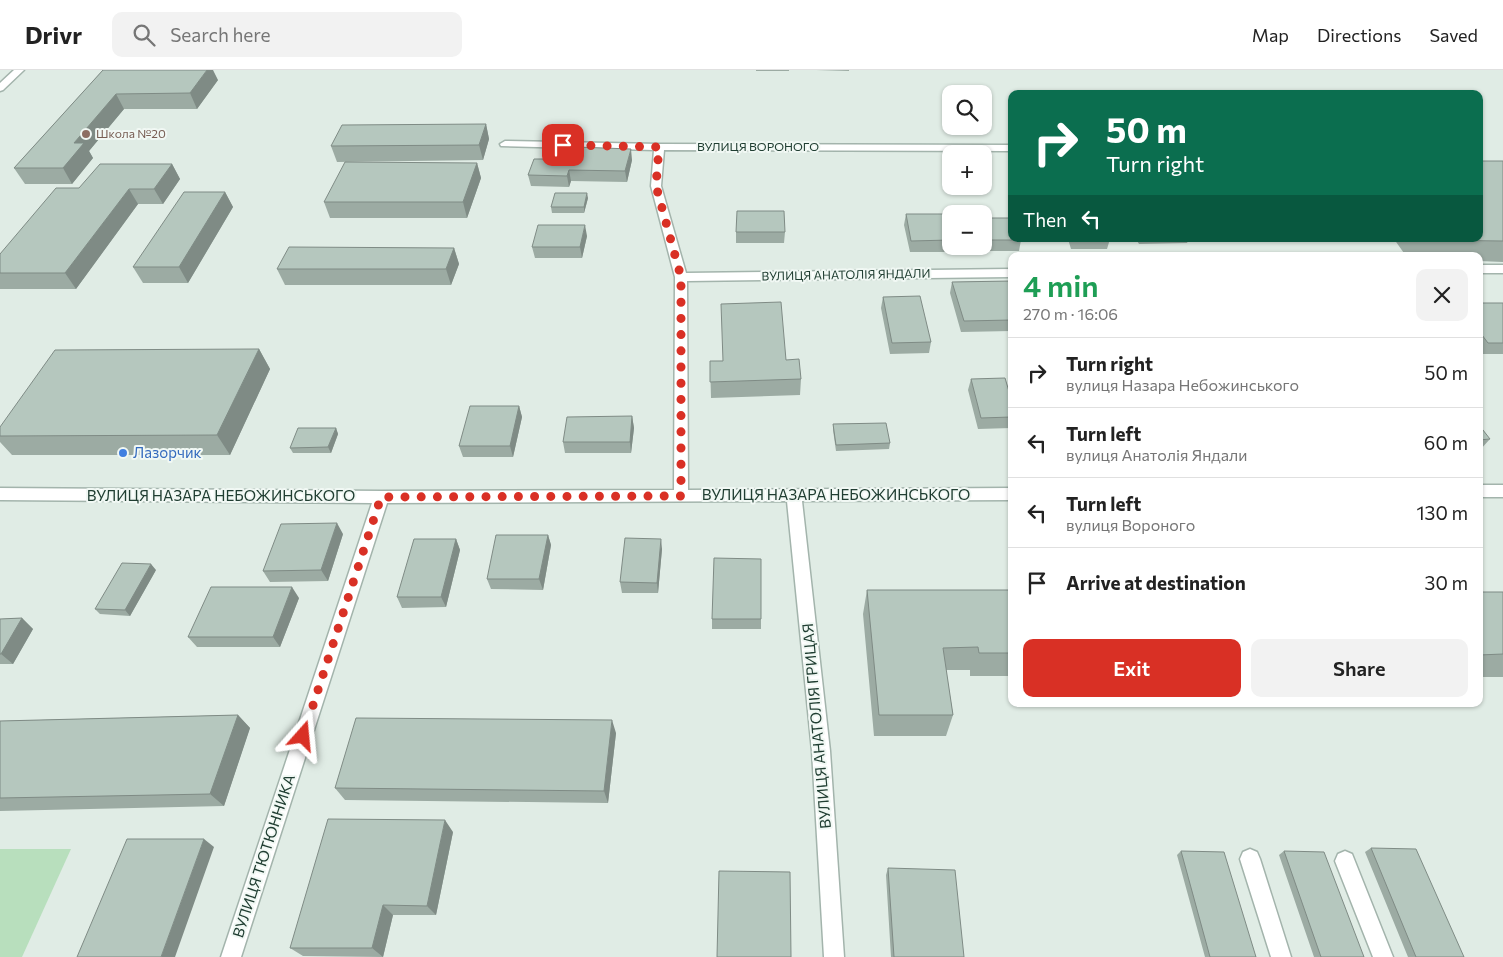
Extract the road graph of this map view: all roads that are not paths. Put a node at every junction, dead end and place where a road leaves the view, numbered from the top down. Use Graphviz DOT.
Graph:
graph roads {
  1 [pos="19,70"];
  2 [pos="0,88"];
  3 [pos="505,144"];
  4 [pos="659,147"];
  5 [pos="1008,148"];
  6 [pos="1483,269"];
  7 [pos="1503,269"];
  8 [pos="1008,273"];
  9 [pos="681,277"];
  10 [pos="1483,491"];
  11 [pos="1503,491"];
  12 [pos="0,494"];
  13 [pos="1008,494"];
  14 [pos="681,496"];
  15 [pos="794,496"];
  16 [pos="381,497"];
  17 [pos="1250,859"];
  18 [pos="1346,862"];
  19 [pos="231,957"];
  20 [pos="834,957"];
  21 [pos="1281,957"];
  22 [pos="1383,957"];
  1 -- 2 [label="street"];
  3 -- 4 [label="street, ВУЛИЦЯ ВОРОНОГО"];
  4 -- 5 [label="street, ВУЛИЦЯ ВОРОНОГО"];
  4 -- 9 [label="street"];
  6 -- 7 [label="street"];
  8 -- 9 [label="street, ВУЛИЦЯ АНАТОЛІЯ ЯНДАЛИ"];
  9 -- 14 [label="street"];
  10 -- 11 [label="street"];
  12 -- 16 [label="street, ВУЛИЦЯ НАЗАРА НЕБОЖИНСЬКОГО"];
  13 -- 15 [label="street, ВУЛИЦЯ НАЗАРА НЕБОЖИНСЬКОГО"];
  14 -- 15 [label="street, ВУЛИЦЯ НАЗАРА НЕБОЖИНСЬКОГО"];
  14 -- 16 [label="street, ВУЛИЦЯ НАЗАРА НЕБОЖИНСЬКОГО"];
  15 -- 20 [label="street, ВУЛИЦЯ АНАТОЛІЯ ГРИЦАЯ"];
  16 -- 19 [label="street, ВУЛИЦЯ ТЮТЮННИКА"];
  17 -- 21 [label="street"];
  18 -- 22 [label="street"];
}
